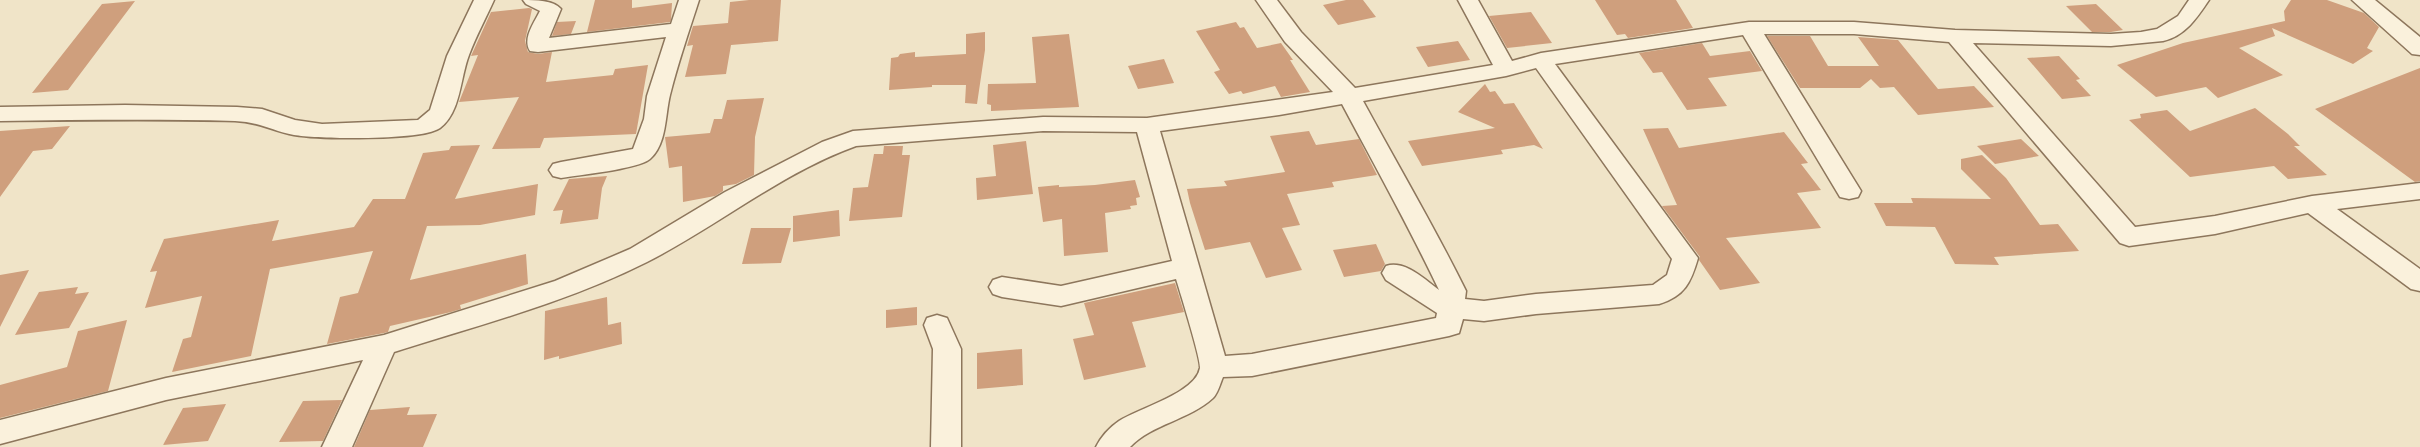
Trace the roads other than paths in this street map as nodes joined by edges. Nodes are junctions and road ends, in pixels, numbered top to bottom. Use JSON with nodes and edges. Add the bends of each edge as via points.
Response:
{"nodes":[{"id":1,"x":484,"y":0,"type":"edge"},
{"id":2,"x":533,"y":0,"type":"edge"},
{"id":3,"x":689,"y":0,"type":"edge"},
{"id":4,"x":1266,"y":0,"type":"edge"},
{"id":5,"x":1468,"y":0,"type":"edge"},
{"id":6,"x":2199,"y":0,"type":"edge"},
{"id":7,"x":2362,"y":0,"type":"edge"},
{"id":8,"x":1749,"y":28,"type":"junction"},
{"id":9,"x":679,"y":29,"type":"junction"},
{"id":10,"x":1955,"y":36,"type":"junction"},
{"id":11,"x":2420,"y":49,"type":"edge"},
{"id":12,"x":1541,"y":60,"type":"junction"},
{"id":13,"x":1506,"y":69,"type":"junction"},
{"id":14,"x":1348,"y":95,"type":"junction"},
{"id":15,"x":0,"y":114,"type":"edge"},
{"id":16,"x":1147,"y":125,"type":"junction"},
{"id":17,"x":561,"y":170,"type":"dead end"},
{"id":18,"x":2420,"y":190,"type":"edge"},
{"id":19,"x":1849,"y":191,"type":"dead end"},
{"id":20,"x":2312,"y":204,"type":"junction"},
{"id":21,"x":1186,"y":267,"type":"junction"},
{"id":22,"x":1395,"y":273,"type":"dead end"},
{"id":23,"x":2420,"y":282,"type":"edge"},
{"id":24,"x":1002,"y":287,"type":"dead end"},
{"id":25,"x":1451,"y":308,"type":"junction"},
{"id":26,"x":938,"y":325,"type":"dead end"},
{"id":27,"x":384,"y":345,"type":"junction"},
{"id":28,"x":1214,"y":367,"type":"junction"},
{"id":29,"x":0,"y":432,"type":"edge"},
{"id":30,"x":337,"y":447,"type":"edge"},
{"id":31,"x":946,"y":447,"type":"edge"},
{"id":32,"x":1111,"y":447,"type":"edge"}],
"edges":[{"from":1,"to":15,"type":"street","via":[[458,56],[441,113],[422,127],[322,131],[292,127],[262,116],[237,114]]},
{"from":2,"to":9,"type":"street","via":[[551,9],[538,38],[538,46]]},
{"from":3,"to":9,"type":"street"},
{"from":4,"to":14,"type":"street","via":[[1293,38]]},
{"from":5,"to":13,"type":"street"},
{"from":6,"to":10,"type":"street","via":[[2185,20],[2163,35],[2111,40]]},
{"from":7,"to":11,"type":"street"},
{"from":8,"to":10,"type":"street","via":[[1854,28]]},
{"from":8,"to":12,"type":"street"},
{"from":8,"to":19,"type":"street"},
{"from":9,"to":17,"type":"street","via":[[658,96],[647,147],[641,155]]},
{"from":10,"to":20,"type":"street","via":[[2129,237],[2215,225]]},
{"from":12,"to":13,"type":"street"},
{"from":12,"to":25,"type":"street","via":[[1685,258],[1678,280],[1659,294],[1484,311]]},
{"from":13,"to":14,"type":"street"},
{"from":14,"to":16,"type":"street","via":[[1279,108]]},
{"from":14,"to":25,"type":"street","via":[[1453,290]]},
{"from":16,"to":21,"type":"street"},
{"from":16,"to":27,"type":"street","via":[[1043,124],[853,139],[830,147],[734,198],[668,239],[564,288]]},
{"from":18,"to":20,"type":"street"},
{"from":20,"to":23,"type":"street"},
{"from":21,"to":24,"type":"street","via":[[1061,296]]},
{"from":21,"to":28,"type":"street"},
{"from":22,"to":25,"type":"street"},
{"from":25,"to":28,"type":"street","via":[[1449,326],[1252,366]]},
{"from":26,"to":31,"type":"street","via":[[947,350]]},
{"from":27,"to":29,"type":"street","via":[[166,389]]},
{"from":27,"to":30,"type":"street"},
{"from":28,"to":32,"type":"street","via":[[1204,389],[1128,430]]}]}
